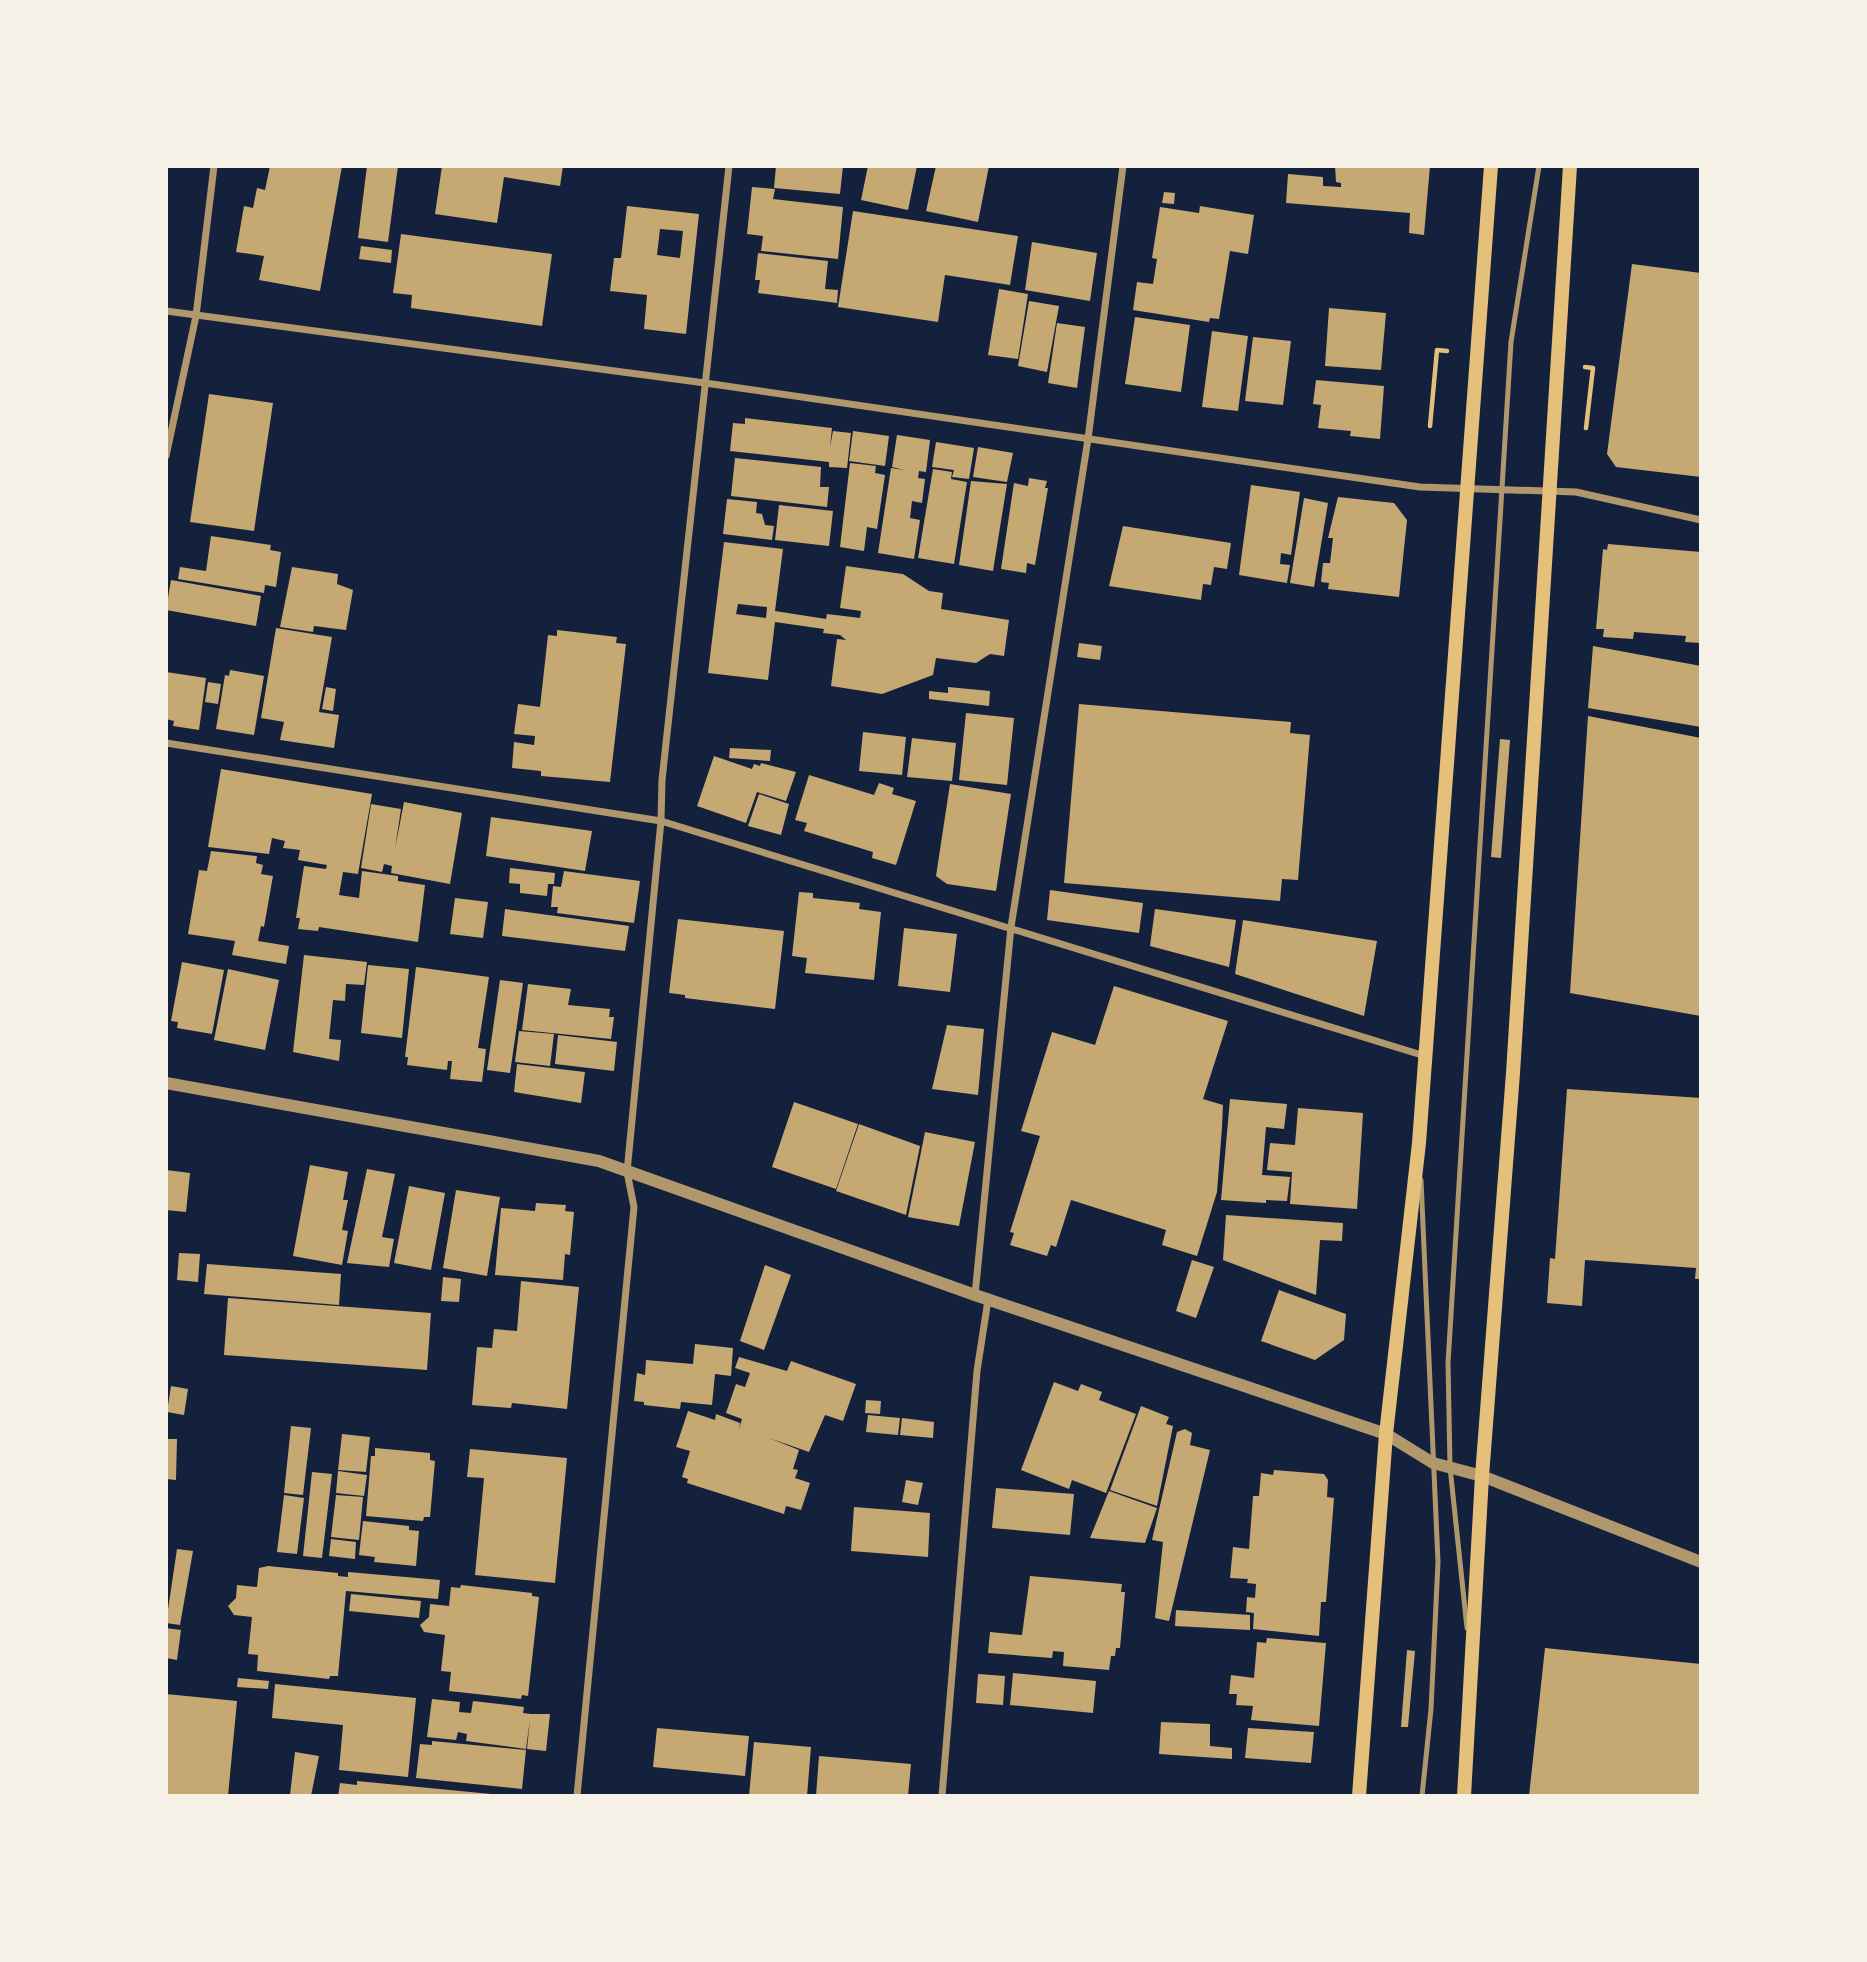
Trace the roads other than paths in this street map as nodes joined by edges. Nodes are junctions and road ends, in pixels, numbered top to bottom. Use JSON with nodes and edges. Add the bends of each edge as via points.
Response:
{"nodes":[{"id":1,"x":214,"y":166,"type":"edge"},
{"id":2,"x":729,"y":166,"type":"edge"},
{"id":3,"x":1123,"y":166,"type":"edge"},
{"id":4,"x":1491,"y":166,"type":"edge"},
{"id":5,"x":1539,"y":166,"type":"edge"},
{"id":6,"x":1570,"y":166,"type":"edge"},
{"id":7,"x":166,"y":311,"type":"edge"},
{"id":8,"x":196,"y":316,"type":"junction"},
{"id":9,"x":705,"y":383,"type":"junction"},
{"id":10,"x":1088,"y":439,"type":"junction"},
{"id":11,"x":166,"y":456,"type":"edge"},
{"id":12,"x":1550,"y":489,"type":"junction"},
{"id":13,"x":1469,"y":491,"type":"junction"},
{"id":14,"x":1502,"y":491,"type":"junction"},
{"id":15,"x":1701,"y":520,"type":"edge"},
{"id":16,"x":166,"y":743,"type":"edge"},
{"id":17,"x":661,"y":821,"type":"junction"},
{"id":18,"x":1011,"y":927,"type":"junction"},
{"id":19,"x":1424,"y":1056,"type":"junction"},
{"id":20,"x":166,"y":1083,"type":"edge"},
{"id":21,"x":1419,"y":1143,"type":"junction"},
{"id":22,"x":627,"y":1172,"type":"junction"},
{"id":23,"x":975,"y":1296,"type":"junction"},
{"id":24,"x":988,"y":1300,"type":"junction"},
{"id":25,"x":1386,"y":1434,"type":"junction"},
{"id":26,"x":1433,"y":1463,"type":"junction"},
{"id":27,"x":1450,"y":1467,"type":"junction"},
{"id":28,"x":1482,"y":1476,"type":"junction"},
{"id":29,"x":1701,"y":1562,"type":"edge"},
{"id":30,"x":1471,"y":1667,"type":"junction"},
{"id":31,"x":577,"y":1796,"type":"edge"},
{"id":32,"x":942,"y":1796,"type":"edge"},
{"id":33,"x":1359,"y":1796,"type":"edge"},
{"id":34,"x":1422,"y":1796,"type":"edge"},
{"id":35,"x":1464,"y":1796,"type":"edge"}],
"edges":[{"from":1,"to":8,"type":"street"},
{"from":2,"to":9,"type":"street"},
{"from":3,"to":10,"type":"street"},
{"from":4,"to":13,"type":"main road"},
{"from":5,"to":14,"type":"lane","via":[[1511,342]]},
{"from":6,"to":12,"type":"main road"},
{"from":7,"to":8,"type":"street"},
{"from":8,"to":9,"type":"street"},
{"from":8,"to":11,"type":"street"},
{"from":9,"to":10,"type":"street"},
{"from":9,"to":17,"type":"street"},
{"from":10,"to":13,"type":"street"},
{"from":10,"to":18,"type":"street"},
{"from":12,"to":14,"type":"street"},
{"from":12,"to":15,"type":"street"},
{"from":12,"to":28,"type":"main road"},
{"from":13,"to":14,"type":"street"},
{"from":13,"to":19,"type":"main road"},
{"from":14,"to":27,"type":"lane","via":[[1448,1363]]},
{"from":16,"to":17,"type":"street"},
{"from":17,"to":18,"type":"street"},
{"from":17,"to":22,"type":"street"},
{"from":18,"to":19,"type":"street"},
{"from":18,"to":23,"type":"street"},
{"from":19,"to":21,"type":"main road"},
{"from":20,"to":22,"type":"street","via":[[599,1161]]},
{"from":21,"to":25,"type":"main road"},
{"from":21,"to":26,"type":"lane"},
{"from":22,"to":23,"type":"street"},
{"from":22,"to":31,"type":"street","via":[[634,1207]]},
{"from":23,"to":24,"type":"street"},
{"from":24,"to":25,"type":"street"},
{"from":24,"to":32,"type":"street","via":[[976,1371]]},
{"from":25,"to":26,"type":"street"},
{"from":25,"to":33,"type":"main road"},
{"from":26,"to":27,"type":"street"},
{"from":26,"to":34,"type":"lane","via":[[1438,1562]]},
{"from":27,"to":28,"type":"street"},
{"from":27,"to":30,"type":"lane"},
{"from":28,"to":29,"type":"street"},
{"from":28,"to":30,"type":"main road"},
{"from":30,"to":35,"type":"main road"}]}
